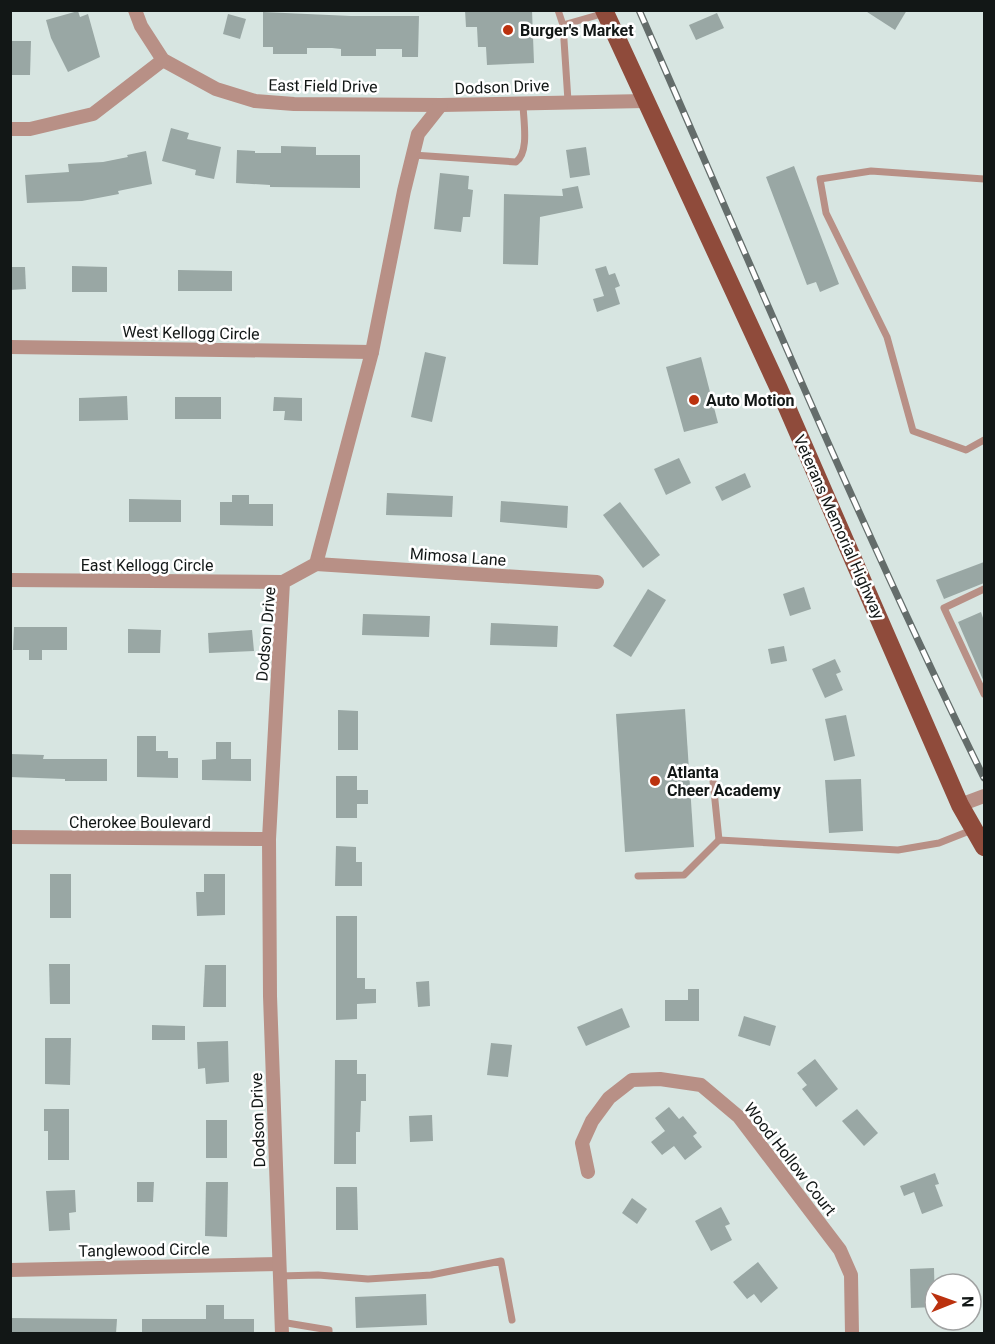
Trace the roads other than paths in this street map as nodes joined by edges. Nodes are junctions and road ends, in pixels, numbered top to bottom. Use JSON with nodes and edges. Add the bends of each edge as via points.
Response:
{"nodes":[{"id":1,"x":135,"y":10,"type":"edge"},
{"id":2,"x":558,"y":10,"type":"edge"},
{"id":3,"x":605,"y":12,"type":"edge"},
{"id":4,"x":563,"y":25,"type":"junction"},
{"id":5,"x":163,"y":60,"type":"junction"},
{"id":6,"x":568,"y":101,"type":"junction"},
{"id":7,"x":645,"y":101,"type":"junction"},
{"id":8,"x":523,"y":103,"type":"junction"},
{"id":9,"x":441,"y":105,"type":"junction"},
{"id":10,"x":10,"y":129,"type":"edge"},
{"id":11,"x":413,"y":155,"type":"junction"},
{"id":12,"x":984,"y":179,"type":"edge"},
{"id":13,"x":10,"y":347,"type":"edge"},
{"id":14,"x":372,"y":352,"type":"junction"},
{"id":15,"x":984,"y":440,"type":"edge"},
{"id":16,"x":316,"y":564,"type":"junction"},
{"id":17,"x":10,"y":580,"type":"edge"},
{"id":18,"x":283,"y":582,"type":"junction"},
{"id":19,"x":597,"y":582,"type":"dead end"},
{"id":20,"x":984,"y":589,"type":"edge"},
{"id":21,"x":984,"y":694,"type":"edge"},
{"id":22,"x":712,"y":771,"type":"dead end"},
{"id":23,"x":984,"y":796,"type":"edge"},
{"id":24,"x":960,"y":805,"type":"junction"},
{"id":25,"x":974,"y":830,"type":"junction"},
{"id":26,"x":10,"y":837,"type":"edge"},
{"id":27,"x":269,"y":839,"type":"junction"},
{"id":28,"x":719,"y":840,"type":"junction"},
{"id":29,"x":984,"y":847,"type":"edge"},
{"id":30,"x":638,"y":876,"type":"dead end"},
{"id":31,"x":588,"y":1172,"type":"dead end"},
{"id":32,"x":10,"y":1270,"type":"edge"},
{"id":33,"x":279,"y":1270,"type":"junction"},
{"id":34,"x":512,"y":1320,"type":"dead end"},
{"id":35,"x":282,"y":1328,"type":"edge"},
{"id":36,"x":329,"y":1332,"type":"edge"},
{"id":37,"x":852,"y":1334,"type":"edge"}],
"edges":[{"from":1,"to":5,"type":"street","name":"East Field Drive"},
{"from":2,"to":4,"type":"lane"},
{"from":3,"to":4,"type":"lane"},
{"from":3,"to":7,"type":"main road","name":"Veterans Memorial Highway"},
{"from":4,"to":6,"type":"lane"},
{"from":5,"to":9,"type":"street","name":"East Field Drive","via":[[216,89],[255,101]]},
{"from":5,"to":10,"type":"street","via":[[93,114],[30,129]]},
{"from":6,"to":7,"type":"street","name":"Dodson Drive"},
{"from":6,"to":8,"type":"street","name":"Dodson Drive"},
{"from":7,"to":24,"type":"main road","name":"Veterans Memorial Highway","via":[[779,389]]},
{"from":8,"to":9,"type":"street","name":"Dodson Drive"},
{"from":8,"to":11,"type":"lane","via":[[524,150],[516,162]]},
{"from":9,"to":11,"type":"street","name":"Dodson Drive","via":[[418,134]]},
{"from":11,"to":14,"type":"street","name":"Dodson Drive"},
{"from":12,"to":15,"type":"lane","via":[[871,171],[820,179],[826,213],[887,337],[913,430],[966,450]]},
{"from":13,"to":14,"type":"street","name":"West Kellogg Circle"},
{"from":14,"to":16,"type":"street","name":"Dodson Drive"},
{"from":16,"to":18,"type":"street","name":"Dodson Drive"},
{"from":16,"to":19,"type":"street","name":"Mimosa Lane"},
{"from":17,"to":18,"type":"street","name":"East Kellogg Circle"},
{"from":18,"to":27,"type":"street","name":"Dodson Drive"},
{"from":20,"to":21,"type":"lane","via":[[944,608]]},
{"from":22,"to":28,"type":"lane"},
{"from":23,"to":24,"type":"street"},
{"from":24,"to":25,"type":"main road","name":"Veterans Memorial Highway"},
{"from":25,"to":28,"type":"lane","via":[[939,843],[898,850]]},
{"from":25,"to":29,"type":"main road","name":"Veterans Memorial Highway"},
{"from":26,"to":27,"type":"street","name":"Cherokee Boulevard"},
{"from":27,"to":33,"type":"street","name":"Dodson Drive"},
{"from":28,"to":30,"type":"lane","via":[[684,875]]},
{"from":31,"to":37,"type":"street","name":"Wood Hollow Court","via":[[582,1143],[592,1121],[609,1098],[632,1080],[660,1078],[701,1085],[739,1117],[840,1250],[851,1275]]},
{"from":32,"to":33,"type":"street","name":"Tanglewood Circle"},
{"from":33,"to":34,"type":"lane","via":[[368,1280],[431,1275],[501,1261]]},
{"from":33,"to":35,"type":"street","name":"Dodson Drive"},
{"from":35,"to":36,"type":"lane"}]}
